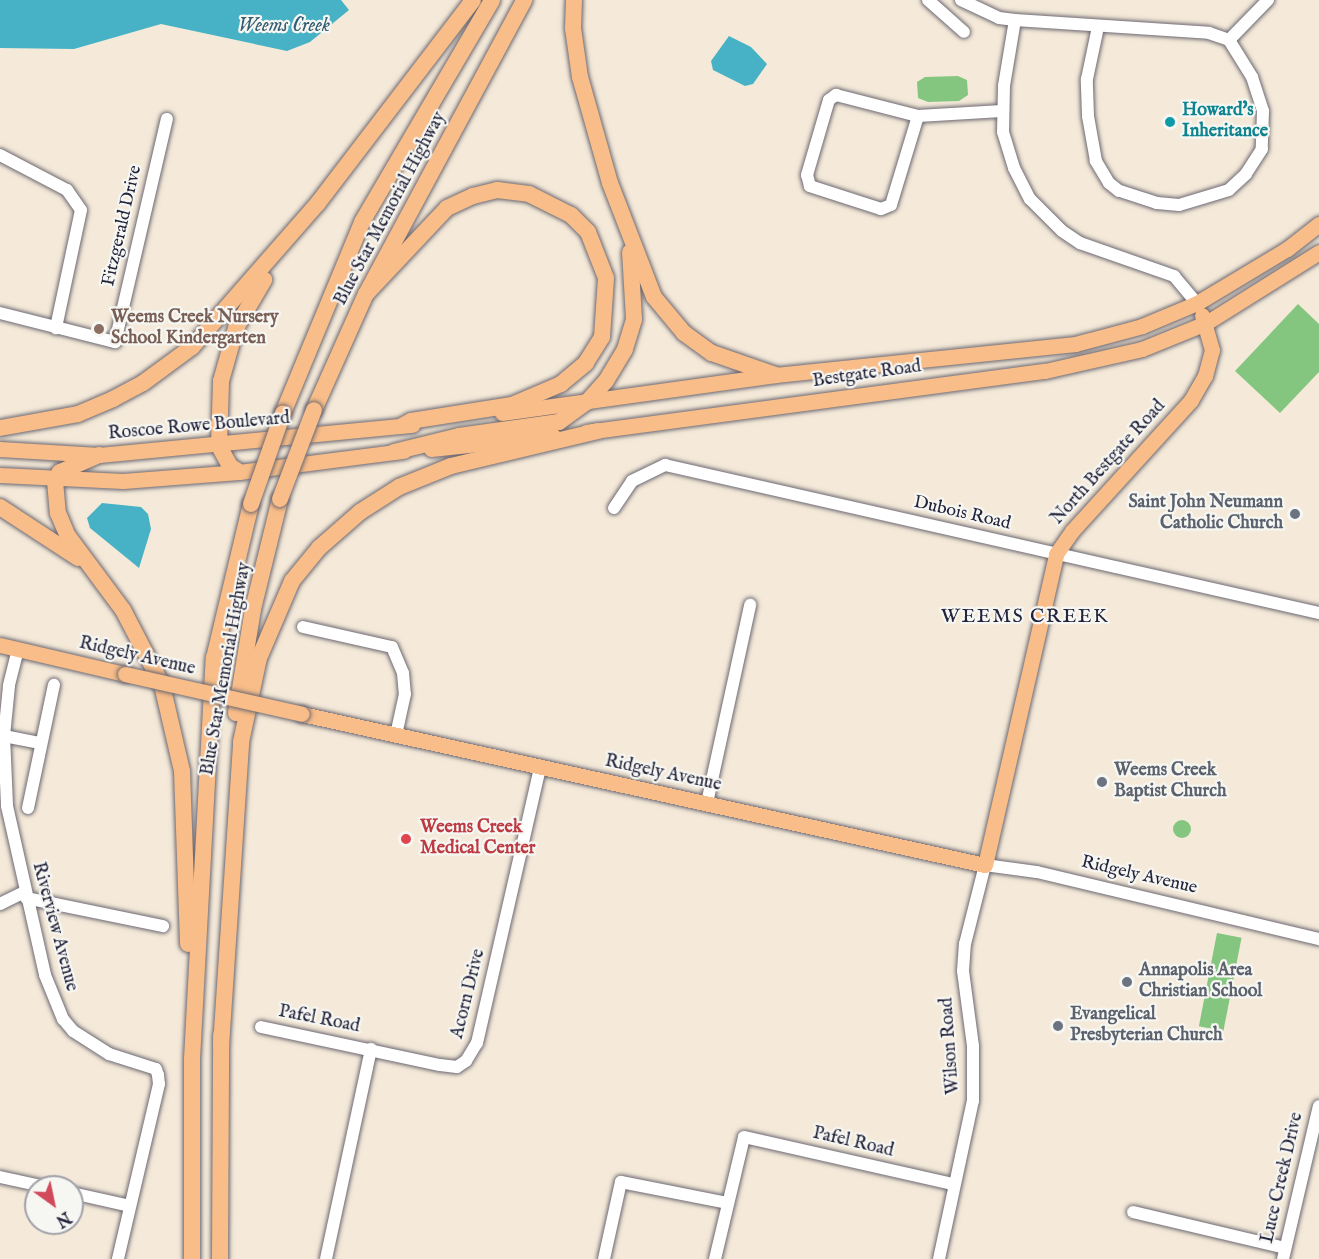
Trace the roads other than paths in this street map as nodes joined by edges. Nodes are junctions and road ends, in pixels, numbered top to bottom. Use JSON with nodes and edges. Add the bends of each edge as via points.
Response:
{"nodes":[{"id":1,"x":473,"y":0,"type":"edge"},
{"id":2,"x":492,"y":0,"type":"edge"},
{"id":3,"x":524,"y":0,"type":"edge"},
{"id":4,"x":574,"y":0,"type":"edge"},
{"id":5,"x":928,"y":0,"type":"edge"},
{"id":6,"x":961,"y":0,"type":"edge"},
{"id":7,"x":1268,"y":0,"type":"edge"},
{"id":8,"x":1015,"y":20,"type":"junction"},
{"id":9,"x":1098,"y":27,"type":"junction"},
{"id":10,"x":964,"y":32,"type":"dead end"},
{"id":11,"x":1228,"y":40,"type":"junction"},
{"id":12,"x":1002,"y":111,"type":"junction"},
{"id":13,"x":918,"y":117,"type":"junction"},
{"id":14,"x":167,"y":119,"type":"dead end"},
{"id":15,"x":0,"y":155,"type":"edge"},
{"id":16,"x":318,"y":203,"type":"junction"},
{"id":17,"x":1319,"y":224,"type":"edge"},
{"id":18,"x":628,"y":233,"type":"junction"},
{"id":19,"x":1319,"y":252,"type":"edge"},
{"id":20,"x":366,"y":294,"type":"junction"},
{"id":21,"x":1197,"y":303,"type":"junction"},
{"id":22,"x":0,"y":313,"type":"edge"},
{"id":23,"x":1206,"y":323,"type":"junction"},
{"id":24,"x":56,"y":328,"type":"junction"},
{"id":25,"x":774,"y":375,"type":"junction"},
{"id":26,"x":586,"y":402,"type":"junction"},
{"id":27,"x":402,"y":426,"type":"junction"},
{"id":28,"x":0,"y":428,"type":"edge"},
{"id":29,"x":598,"y":431,"type":"junction"},
{"id":30,"x":219,"y":446,"type":"junction"},
{"id":31,"x":0,"y":449,"type":"edge"},
{"id":32,"x":394,"y":452,"type":"junction"},
{"id":33,"x":99,"y":455,"type":"junction"},
{"id":34,"x":239,"y":472,"type":"junction"},
{"id":35,"x":0,"y":475,"type":"edge"},
{"id":36,"x":54,"y":481,"type":"junction"},
{"id":37,"x":0,"y":507,"type":"edge"},
{"id":38,"x":614,"y":508,"type":"dead end"},
{"id":39,"x":1056,"y":554,"type":"junction"},
{"id":40,"x":102,"y":577,"type":"junction"},
{"id":41,"x":750,"y":605,"type":"dead end"},
{"id":42,"x":1319,"y":613,"type":"edge"},
{"id":43,"x":303,"y":627,"type":"dead end"},
{"id":44,"x":0,"y":645,"type":"edge"},
{"id":45,"x":18,"y":650,"type":"junction"},
{"id":46,"x":54,"y":685,"type":"dead end"},
{"id":47,"x":396,"y":735,"type":"junction"},
{"id":48,"x":2,"y":738,"type":"edge"},
{"id":49,"x":40,"y":742,"type":"junction"},
{"id":50,"x":540,"y":768,"type":"junction"},
{"id":51,"x":707,"y":802,"type":"junction"},
{"id":52,"x":28,"y":808,"type":"dead end"},
{"id":53,"x":985,"y":865,"type":"junction"},
{"id":54,"x":25,"y":895,"type":"junction"},
{"id":55,"x":0,"y":904,"type":"edge"},
{"id":56,"x":163,"y":926,"type":"dead end"},
{"id":57,"x":1319,"y":939,"type":"edge"},
{"id":58,"x":261,"y":1027,"type":"dead end"},
{"id":59,"x":220,"y":1046,"type":"junction"},
{"id":60,"x":371,"y":1049,"type":"junction"},
{"id":61,"x":192,"y":1059,"type":"junction"},
{"id":62,"x":1319,"y":1106,"type":"edge"},
{"id":63,"x":0,"y":1177,"type":"edge"},
{"id":64,"x":24,"y":1182,"type":"edge"},
{"id":65,"x":954,"y":1184,"type":"junction"},
{"id":66,"x":84,"y":1196,"type":"edge"},
{"id":67,"x":727,"y":1203,"type":"junction"},
{"id":68,"x":130,"y":1206,"type":"junction"},
{"id":69,"x":1133,"y":1212,"type":"dead end"},
{"id":70,"x":1284,"y":1253,"type":"edge"},
{"id":71,"x":118,"y":1259,"type":"edge"},
{"id":72,"x":192,"y":1259,"type":"edge"},
{"id":73,"x":220,"y":1259,"type":"edge"},
{"id":74,"x":326,"y":1259,"type":"edge"},
{"id":75,"x":604,"y":1259,"type":"edge"},
{"id":76,"x":715,"y":1259,"type":"edge"},
{"id":77,"x":939,"y":1259,"type":"edge"}],
"edges":[{"from":1,"to":16,"type":"highway"},
{"from":2,"to":61,"type":"highway","name":"Blue Star Memorial Highway","bridge":true,"via":[[362,222],[283,413],[251,504],[214,658]]},
{"from":3,"to":20,"type":"highway","name":"Blue Star Memorial Highway"},
{"from":4,"to":18,"type":"highway","via":[[573,28],[580,76]]},
{"from":5,"to":10,"type":"street"},
{"from":6,"to":8,"type":"street","via":[[999,18]]},
{"from":7,"to":11,"type":"street"},
{"from":8,"to":9,"type":"street"},
{"from":8,"to":12,"type":"street"},
{"from":9,"to":11,"type":"street","via":[[1209,33]]},
{"from":9,"to":11,"type":"street","via":[[1087,79],[1088,116],[1098,167],[1119,191],[1179,205],[1229,190],[1246,174],[1262,148],[1263,111],[1252,78]]},
{"from":12,"to":13,"type":"street"},
{"from":12,"to":21,"type":"street","via":[[1014,168],[1030,199],[1048,218],[1062,231],[1105,254],[1165,270],[1183,283]]},
{"from":13,"to":13,"type":"street","via":[[836,95],[829,100],[807,176],[810,186],[881,209],[891,205]]},
{"from":14,"to":24,"type":"street","name":"Fitzgerald Drive","via":[[115,342]]},
{"from":15,"to":24,"type":"street","via":[[67,190],[81,210]]},
{"from":16,"to":28,"type":"highway","via":[[219,319],[169,366],[143,384],[78,414]]},
{"from":16,"to":30,"type":"highway","via":[[248,303],[237,328],[221,381]]},
{"from":17,"to":21,"type":"main road","name":"Bestgate Road","via":[[1287,249]]},
{"from":18,"to":25,"type":"highway","via":[[654,297],[684,333],[712,353]]},
{"from":18,"to":26,"type":"highway","via":[[634,319],[625,349],[606,381]]},
{"from":19,"to":23,"type":"main road","name":"Bestgate Road"},
{"from":20,"to":27,"type":"highway","via":[[447,208],[473,195],[497,190],[529,194],[571,214],[588,232],[606,278],[602,337],[586,363],[561,384],[512,405],[411,421]]},
{"from":20,"to":59,"type":"highway","name":"Blue Star Memorial Highway","bridge":true,"via":[[314,410],[280,499],[253,609],[229,762],[222,869]]},
{"from":21,"to":23,"type":"main road","name":"North Bestgate Road"},
{"from":21,"to":25,"type":"main road","name":"Bestgate Road","via":[[1142,326],[1075,344]]},
{"from":22,"to":24,"type":"street"},
{"from":23,"to":29,"type":"main road","name":"Bestgate Road","via":[[1142,349],[1045,370]]},
{"from":23,"to":39,"type":"main road","name":"North Bestgate Road","via":[[1212,350],[1205,376],[1191,400],[1072,531]]},
{"from":25,"to":26,"type":"main road","name":"Bestgate Road"},
{"from":26,"to":27,"type":"main road","name":"Bestgate Road"},
{"from":26,"to":32,"type":"highway","via":[[559,422],[459,436]]},
{"from":27,"to":30,"type":"main road","name":"Roscoe Rowe Boulevard"},
{"from":29,"to":32,"type":"main road","name":"Bestgate Road"},
{"from":29,"to":59,"type":"highway","via":[[451,466],[399,487],[320,548],[292,581],[259,658],[241,742]]},
{"from":30,"to":33,"type":"main road","name":"Roscoe Rowe Boulevard"},
{"from":30,"to":34,"type":"highway","via":[[226,461]]},
{"from":31,"to":33,"type":"main road","name":"Roscoe Rowe Boulevard"},
{"from":32,"to":34,"type":"main road"},
{"from":33,"to":36,"type":"highway","via":[[74,462]]},
{"from":34,"to":36,"type":"main road","via":[[123,481]]},
{"from":35,"to":36,"type":"main road"},
{"from":36,"to":40,"type":"highway","via":[[58,513],[68,536]]},
{"from":37,"to":40,"type":"highway","via":[[19,516]]},
{"from":38,"to":39,"type":"street","name":"Dubois Road","via":[[632,481],[665,465]]},
{"from":39,"to":42,"type":"street","name":"Dubois Road"},
{"from":39,"to":53,"type":"main road","name":"North Bestgate Road"},
{"from":40,"to":61,"type":"highway","via":[[162,685],[180,760]]},
{"from":41,"to":51,"type":"street"},
{"from":43,"to":47,"type":"street","via":[[392,647],[403,673],[405,694]]},
{"from":44,"to":45,"type":"main road","name":"Ridgely Avenue"},
{"from":45,"to":47,"type":"main road","name":"Ridgely Avenue","bridge":true},
{"from":45,"to":48,"type":"street","name":"Riverview Avenue"},
{"from":46,"to":49,"type":"street"},
{"from":47,"to":50,"type":"main road","name":"Ridgely Avenue"},
{"from":48,"to":49,"type":"street"},
{"from":48,"to":54,"type":"street","name":"Riverview Avenue","via":[[7,806]]},
{"from":49,"to":52,"type":"street"},
{"from":50,"to":51,"type":"main road","name":"Ridgely Avenue"},
{"from":50,"to":60,"type":"street","name":"Acorn Drive","via":[[473,1052],[457,1067]]},
{"from":51,"to":53,"type":"main road","name":"Ridgely Avenue"},
{"from":53,"to":57,"type":"street","name":"Ridgely Avenue","via":[[1037,872]]},
{"from":53,"to":65,"type":"street","name":"Wilson Road","via":[[965,944],[963,971],[974,1084]]},
{"from":54,"to":55,"type":"street"},
{"from":54,"to":56,"type":"street"},
{"from":54,"to":68,"type":"street","name":"Riverview Avenue","via":[[45,975],[63,1019],[87,1043],[156,1068],[159,1084]]},
{"from":58,"to":60,"type":"street","name":"Pafel Road"},
{"from":59,"to":73,"type":"highway","name":"Blue Star Memorial Highway"},
{"from":60,"to":74,"type":"street"},
{"from":61,"to":72,"type":"highway","name":"Blue Star Memorial Highway"},
{"from":62,"to":70,"type":"street","name":"Luce Creek Drive"},
{"from":63,"to":64,"type":"street"},
{"from":65,"to":67,"type":"street","name":"Pafel Road","via":[[744,1137]]},
{"from":65,"to":77,"type":"street","name":"Wilson Road"},
{"from":66,"to":68,"type":"street"},
{"from":67,"to":75,"type":"street","via":[[621,1182]]},
{"from":67,"to":76,"type":"street"},
{"from":68,"to":71,"type":"street","name":"Riverview Avenue"},
{"from":69,"to":70,"type":"street"}]}
